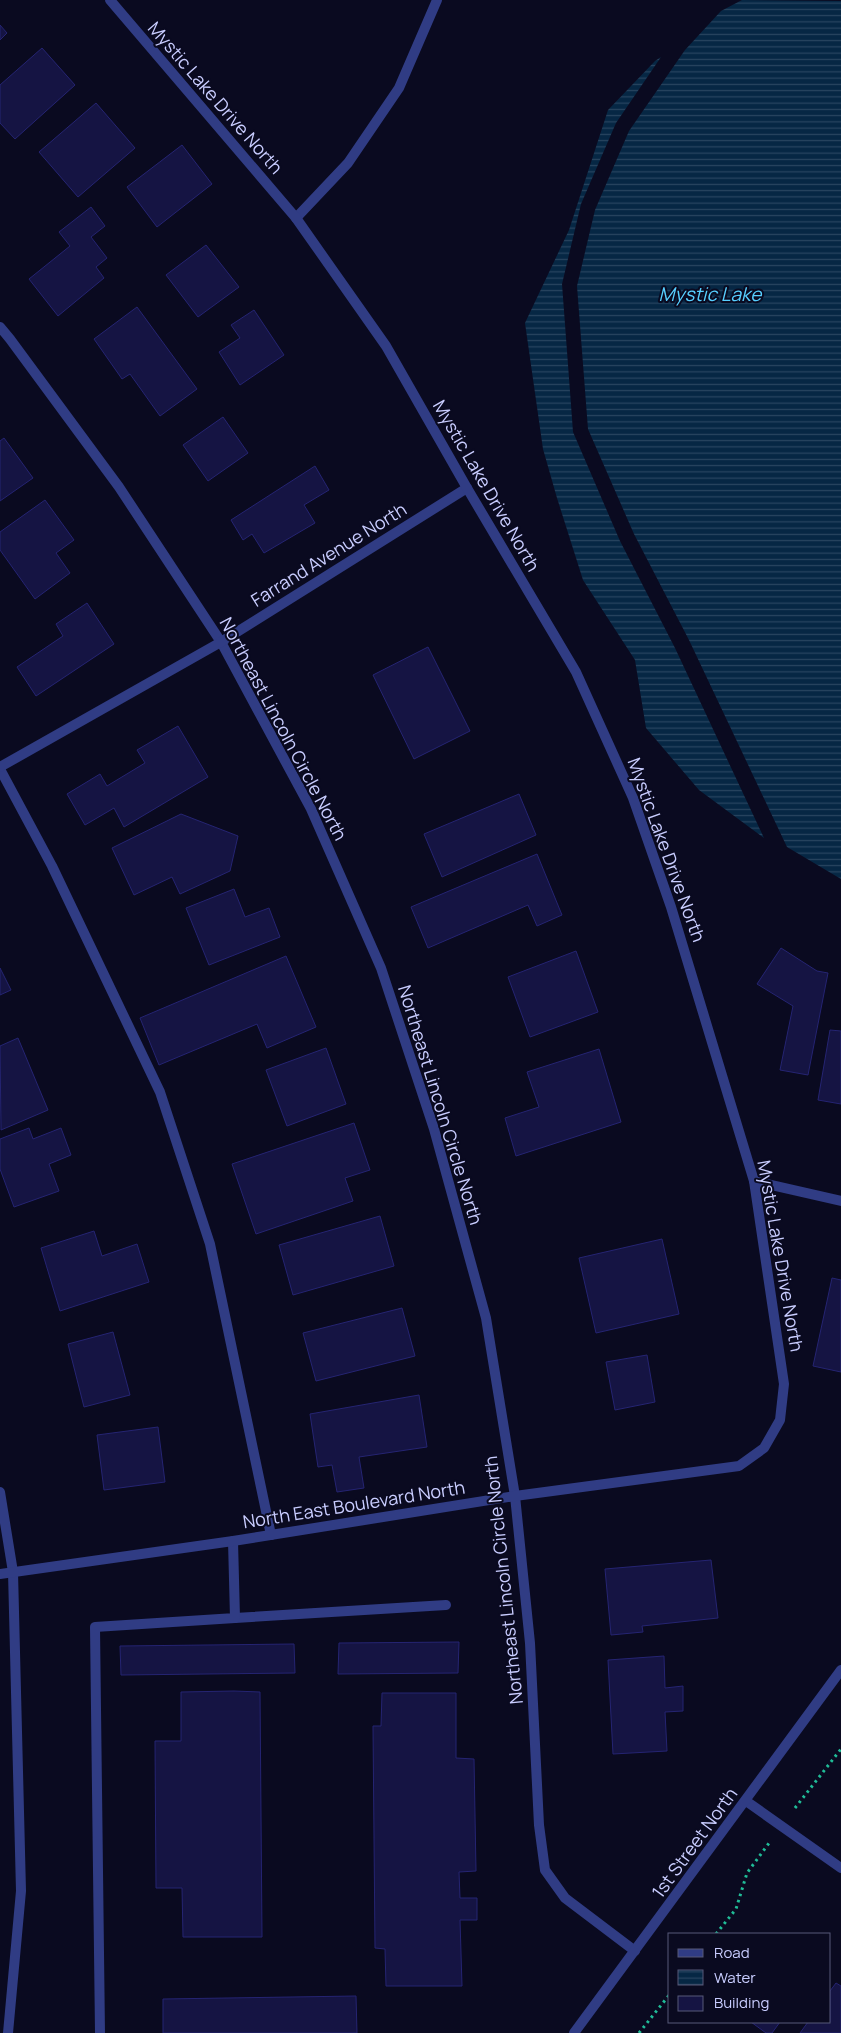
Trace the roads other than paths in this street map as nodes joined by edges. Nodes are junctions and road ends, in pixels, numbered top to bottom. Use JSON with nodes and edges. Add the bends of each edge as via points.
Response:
{"nodes":[{"id":1,"x":110,"y":0,"type":"edge"},
{"id":2,"x":437,"y":0,"type":"edge"},
{"id":3,"x":296,"y":218,"type":"junction"},
{"id":4,"x":0,"y":327,"type":"edge"},
{"id":5,"x":467,"y":488,"type":"junction"},
{"id":6,"x":221,"y":642,"type":"junction"},
{"id":7,"x":0,"y":768,"type":"edge"},
{"id":8,"x":754,"y":1181,"type":"junction"},
{"id":9,"x":841,"y":1201,"type":"edge"},
{"id":10,"x":780,"y":1420,"type":"joint"},
{"id":11,"x":0,"y":1492,"type":"edge"},
{"id":12,"x":515,"y":1496,"type":"junction"},
{"id":13,"x":271,"y":1535,"type":"junction"},
{"id":14,"x":233,"y":1541,"type":"junction"},
{"id":15,"x":13,"y":1572,"type":"junction"},
{"id":16,"x":0,"y":1574,"type":"edge"},
{"id":17,"x":446,"y":1605,"type":"dead end"},
{"id":18,"x":235,"y":1618,"type":"junction"},
{"id":19,"x":841,"y":1670,"type":"edge"},
{"id":20,"x":746,"y":1801,"type":"junction"},
{"id":21,"x":841,"y":1868,"type":"edge"},
{"id":22,"x":635,"y":1951,"type":"junction"},
{"id":23,"x":8,"y":2033,"type":"edge"},
{"id":24,"x":100,"y":2033,"type":"edge"},
{"id":25,"x":574,"y":2033,"type":"edge"}],
"edges":[{"from":1,"to":3,"type":"street","name":"Mystic Lake Drive North"},
{"from":2,"to":3,"type":"street","via":[[399,88],[348,163]]},
{"from":3,"to":5,"type":"street","name":"Mystic Lake Drive North","via":[[386,346]]},
{"from":4,"to":6,"type":"street","name":"Northeast Lincoln Circle North","via":[[119,487]]},
{"from":5,"to":6,"type":"street","name":"Farrand Avenue North"},
{"from":5,"to":8,"type":"street","name":"Mystic Lake Drive North","via":[[576,672],[634,798],[671,907]]},
{"from":6,"to":7,"type":"street","name":"Farrand Avenue North"},
{"from":6,"to":12,"type":"street","name":"Northeast Lincoln Circle North","via":[[311,809],[384,978],[434,1129],[486,1318]]},
{"from":7,"to":13,"type":"street","via":[[52,866],[160,1092],[210,1244]]},
{"from":8,"to":9,"type":"street"},
{"from":8,"to":10,"type":"street","name":"Mystic Lake Drive North","via":[[784,1384]]},
{"from":10,"to":12,"type":"street","name":"North East Boulevard North","via":[[764,1448],[739,1466]]},
{"from":11,"to":15,"type":"street"},
{"from":12,"to":13,"type":"street","name":"North East Boulevard North"},
{"from":12,"to":22,"type":"street","name":"Northeast Lincoln Circle North","via":[[530,1643],[544,1870],[565,1898]]},
{"from":13,"to":14,"type":"street","name":"North East Boulevard North"},
{"from":14,"to":15,"type":"street","name":"North East Boulevard North"},
{"from":14,"to":18,"type":"street"},
{"from":15,"to":16,"type":"street","name":"North East Boulevard North"},
{"from":15,"to":23,"type":"street","via":[[21,1891]]},
{"from":17,"to":18,"type":"street"},
{"from":18,"to":24,"type":"street","via":[[95,1627]]},
{"from":19,"to":20,"type":"street","name":"1st Street North"},
{"from":20,"to":21,"type":"street"},
{"from":20,"to":22,"type":"street","name":"1st Street North"},
{"from":22,"to":25,"type":"street","name":"1st Street North"}]}
